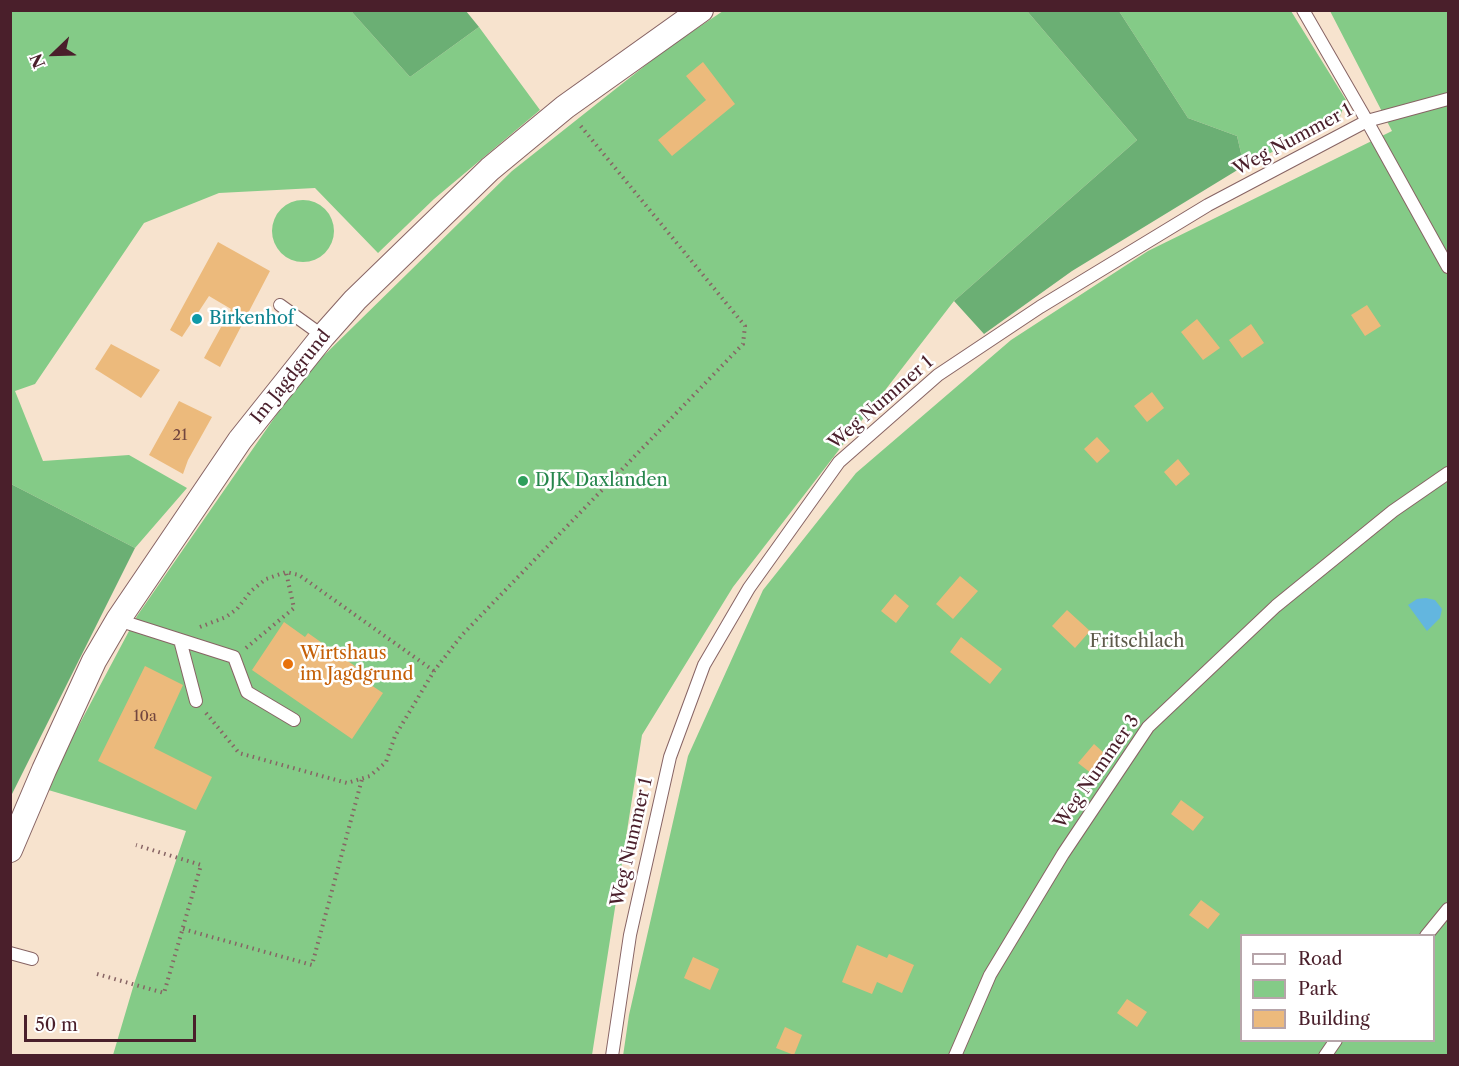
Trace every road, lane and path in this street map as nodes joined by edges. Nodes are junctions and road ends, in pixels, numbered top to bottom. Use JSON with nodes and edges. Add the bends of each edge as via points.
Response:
{"nodes":[{"id":1,"x":701,"y":10,"type":"edge"},
{"id":2,"x":1303,"y":10,"type":"edge"},
{"id":3,"x":1449,"y":99,"type":"edge"},
{"id":4,"x":565,"y":107,"type":"junction"},
{"id":5,"x":1367,"y":121,"type":"junction"},
{"id":6,"x":1449,"y":267,"type":"edge"},
{"id":7,"x":280,"y":305,"type":"dead end"},
{"id":8,"x":323,"y":336,"type":"junction"},
{"id":9,"x":1449,"y":473,"type":"edge"},
{"id":10,"x":286,"y":572,"type":"junction"},
{"id":11,"x":118,"y":620,"type":"junction"},
{"id":12,"x":180,"y":640,"type":"junction"},
{"id":13,"x":234,"y":657,"type":"junction"},
{"id":14,"x":434,"y":672,"type":"junction"},
{"id":15,"x":196,"y":701,"type":"joint"},
{"id":16,"x":294,"y":720,"type":"dead end"},
{"id":17,"x":362,"y":778,"type":"junction"},
{"id":18,"x":136,"y":845,"type":"dead end"},
{"id":19,"x":10,"y":850,"type":"edge"},
{"id":20,"x":1449,"y":909,"type":"edge"},
{"id":21,"x":183,"y":929,"type":"junction"},
{"id":22,"x":1428,"y":934,"type":"edge"},
{"id":23,"x":10,"y":953,"type":"edge"},
{"id":24,"x":32,"y":959,"type":"dead end"},
{"id":25,"x":97,"y":974,"type":"dead end"},
{"id":26,"x":1335,"y":1042,"type":"edge"},
{"id":27,"x":612,"y":1056,"type":"edge"},
{"id":28,"x":955,"y":1056,"type":"edge"},
{"id":29,"x":1325,"y":1056,"type":"edge"}],
"edges":[{"from":1,"to":4,"type":"street","name":"Im Jagdgrund"},
{"from":2,"to":5,"type":"lane"},
{"from":3,"to":5,"type":"lane","name":"Weg Nummer 1"},
{"from":4,"to":8,"type":"street","name":"Im Jagdgrund","via":[[490,170]]},
{"from":4,"to":14,"type":"path","via":[[745,326],[743,344],[462,635]]},
{"from":5,"to":6,"type":"lane"},
{"from":5,"to":27,"type":"lane","name":"Weg Nummer 1","via":[[1208,205],[1040,307],[938,375],[839,462],[749,588],[700,675],[670,757],[630,935]]},
{"from":7,"to":8,"type":"lane"},
{"from":8,"to":11,"type":"street","name":"Im Jagdgrund","via":[[240,440]]},
{"from":9,"to":28,"type":"lane","name":"Weg Nummer 3","via":[[1276,606],[1148,727],[1063,854],[990,975]]},
{"from":10,"to":12,"type":"path","via":[[266,579],[226,617],[196,628]]},
{"from":10,"to":13,"type":"path","via":[[294,608]]},
{"from":10,"to":14,"type":"path","via":[[299,575]]},
{"from":11,"to":12,"type":"lane"},
{"from":11,"to":19,"type":"street","name":"Im Jagdgrund","via":[[94,661]]},
{"from":12,"to":13,"type":"lane"},
{"from":12,"to":15,"type":"lane"},
{"from":13,"to":16,"type":"lane","via":[[247,692]]},
{"from":14,"to":17,"type":"path","via":[[395,736],[387,762]]},
{"from":15,"to":17,"type":"path","via":[[239,753],[347,783]]},
{"from":17,"to":21,"type":"path","via":[[312,965]]},
{"from":18,"to":21,"type":"path","via":[[201,865]]},
{"from":20,"to":22,"type":"lane"},
{"from":21,"to":25,"type":"path","via":[[164,993]]},
{"from":23,"to":24,"type":"lane"},
{"from":26,"to":29,"type":"lane"}]}
